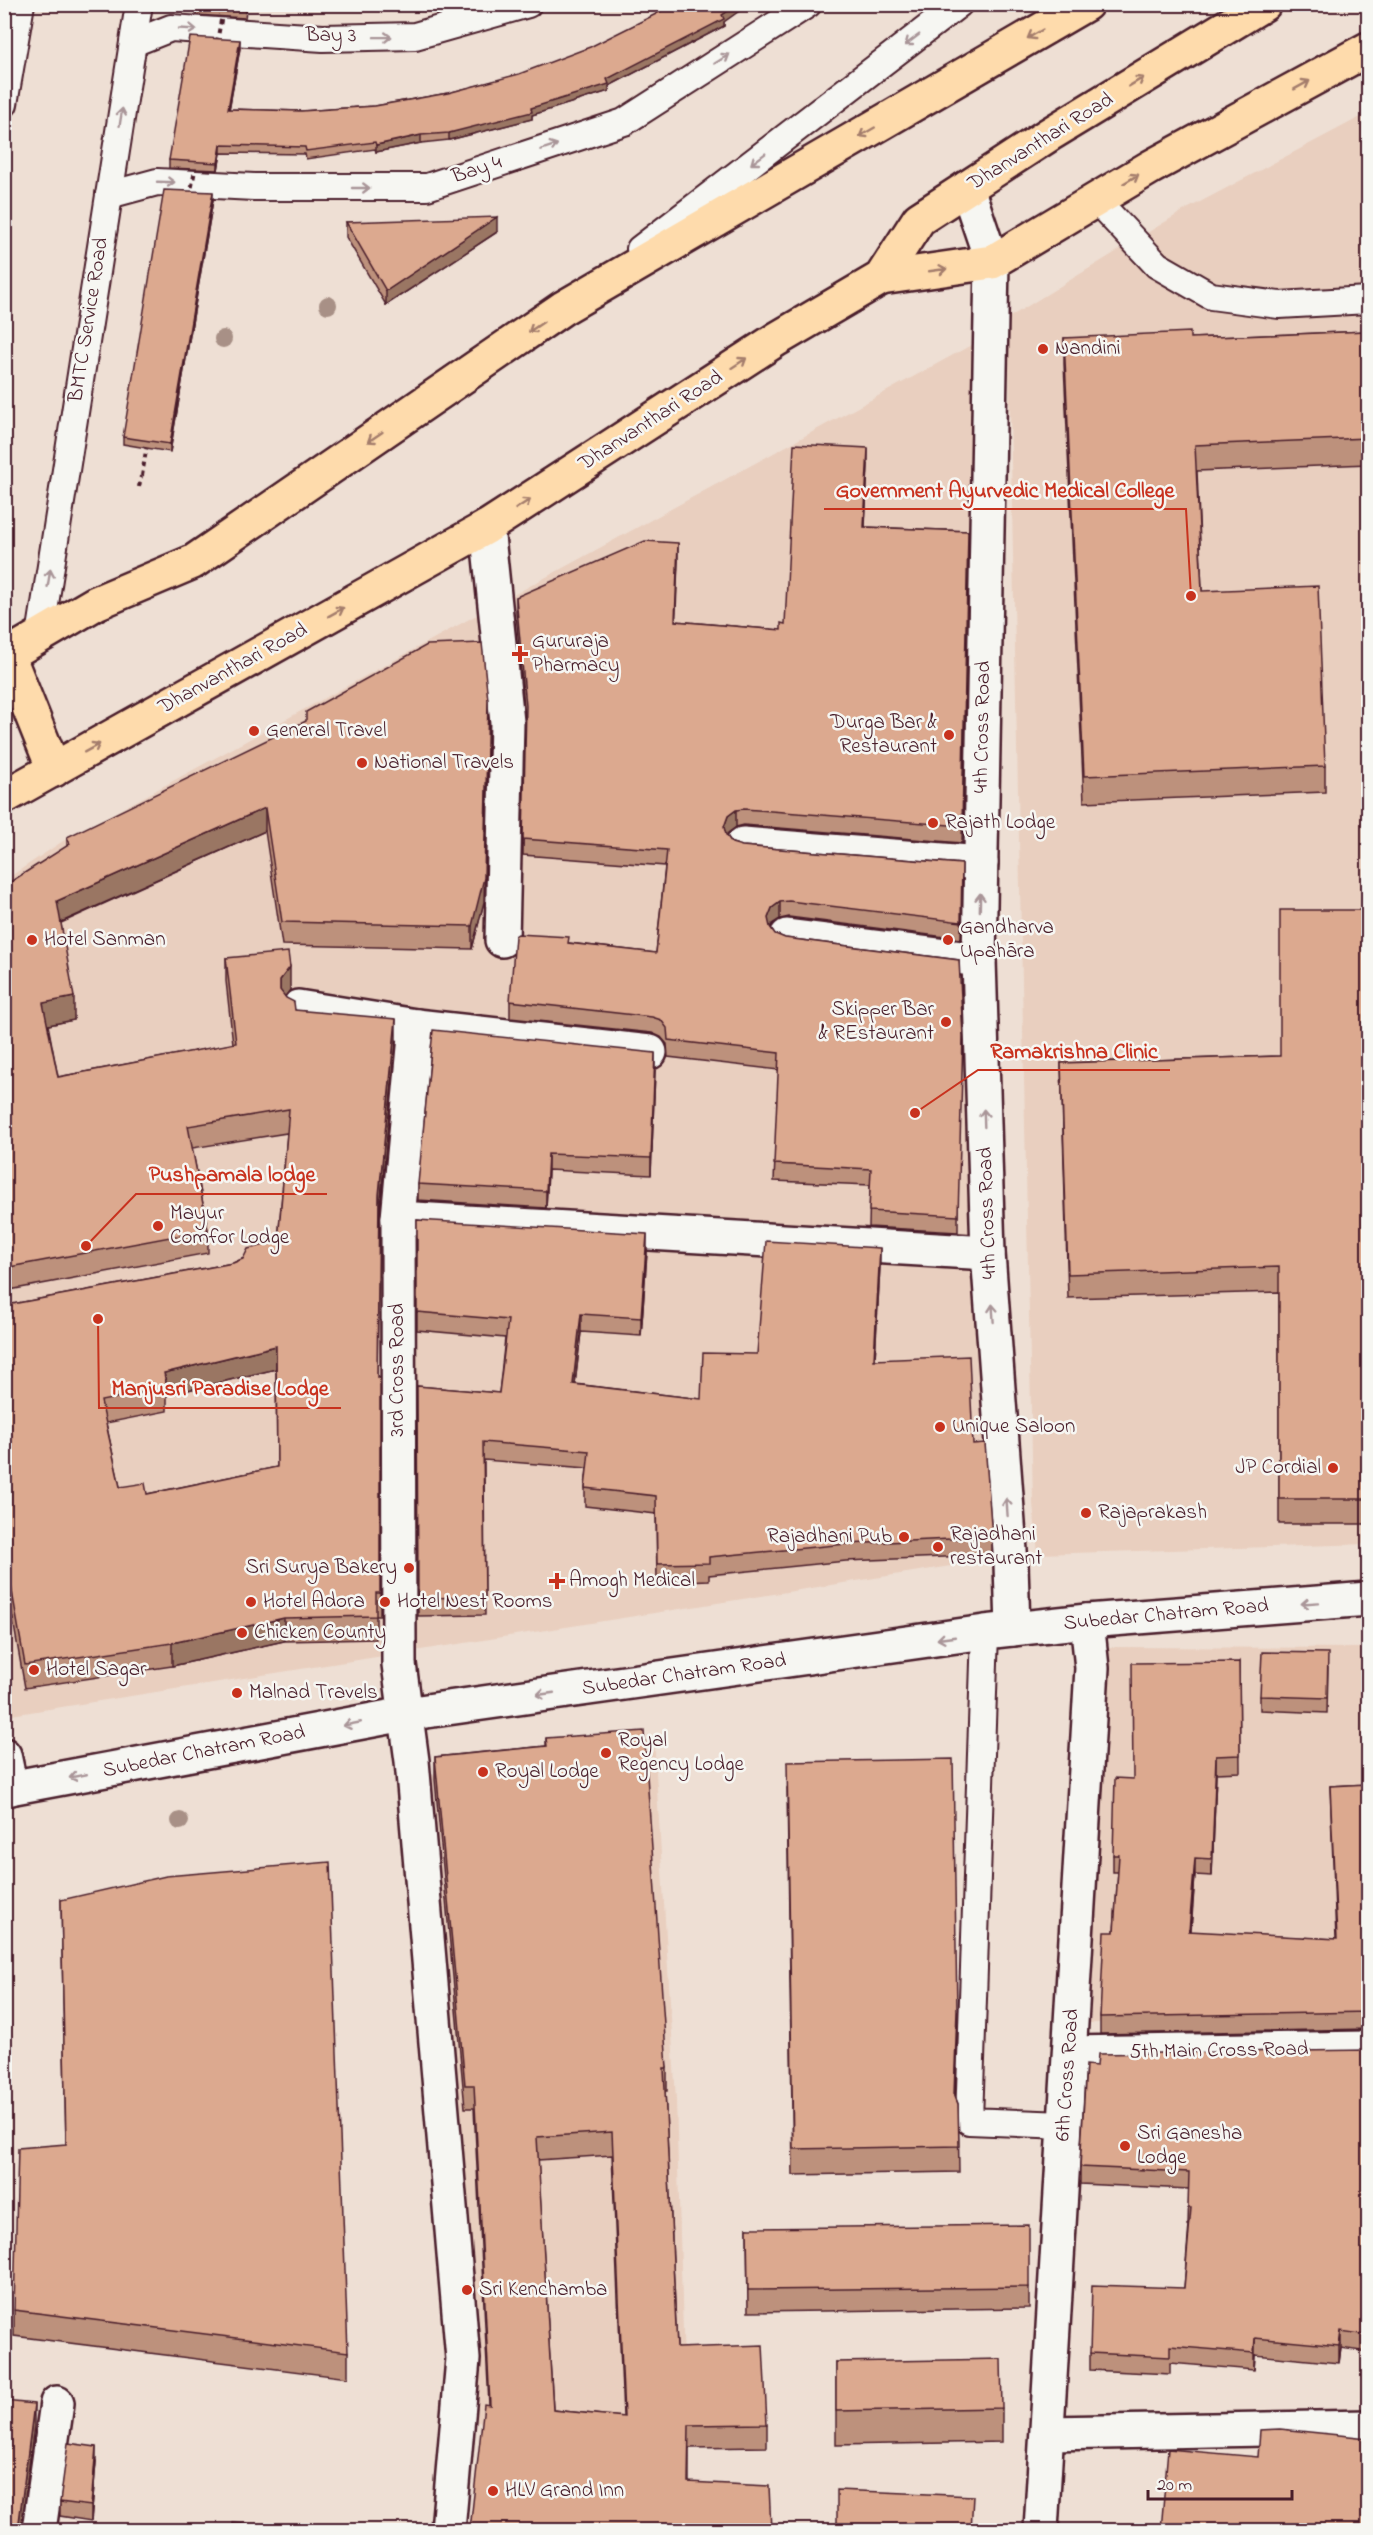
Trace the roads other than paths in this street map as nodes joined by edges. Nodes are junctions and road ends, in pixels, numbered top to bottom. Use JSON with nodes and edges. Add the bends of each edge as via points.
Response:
{"nodes":[{"id":1,"x":21,"y":4,"type":"edge"},
{"id":2,"x":140,"y":4,"type":"edge"},
{"id":3,"x":528,"y":4,"type":"edge"},
{"id":4,"x":808,"y":4,"type":"edge"},
{"id":5,"x":959,"y":4,"type":"edge"},
{"id":6,"x":1086,"y":4,"type":"edge"},
{"id":7,"x":1264,"y":4,"type":"edge"},
{"id":8,"x":133,"y":43,"type":"junction"},
{"id":9,"x":1368,"y":49,"type":"edge"},
{"id":10,"x":4,"y":104,"type":"edge"},
{"id":11,"x":967,"y":188,"type":"junction"},
{"id":12,"x":109,"y":195,"type":"junction"},
{"id":13,"x":1096,"y":200,"type":"junction"},
{"id":14,"x":992,"y":262,"type":"junction"},
{"id":15,"x":880,"y":278,"type":"junction"},
{"id":16,"x":1368,"y":300,"type":"edge"},
{"id":17,"x":563,"y":308,"type":"junction"},
{"id":18,"x":488,"y":527,"type":"junction"},
{"id":19,"x":40,"y":636,"type":"junction"},
{"id":20,"x":6,"y":656,"type":"edge"},
{"id":21,"x":54,"y":770,"type":"junction"},
{"id":22,"x":4,"y":797,"type":"edge"},
{"id":23,"x":743,"y":844,"type":"edge"},
{"id":24,"x":981,"y":863,"type":"junction"},
{"id":25,"x":787,"y":936,"type":"edge"},
{"id":26,"x":502,"y":940,"type":"dead end"},
{"id":27,"x":979,"y":960,"type":"junction"},
{"id":28,"x":298,"y":1007,"type":"dead end"},
{"id":29,"x":416,"y":1026,"type":"junction"},
{"id":30,"x":650,"y":1052,"type":"edge"},
{"id":31,"x":398,"y":1218,"type":"junction"},
{"id":32,"x":988,"y":1253,"type":"junction"},
{"id":33,"x":1368,"y":1599,"type":"edge"},
{"id":34,"x":1087,"y":1621,"type":"junction"},
{"id":35,"x":999,"y":1630,"type":"junction"},
{"id":36,"x":405,"y":1714,"type":"junction"},
{"id":37,"x":4,"y":1755,"type":"edge"},
{"id":38,"x":8,"y":1789,"type":"edge"},
{"id":39,"x":1368,"y":2048,"type":"edge"},
{"id":40,"x":1070,"y":2053,"type":"junction"},
{"id":41,"x":1064,"y":2125,"type":"junction"},
{"id":42,"x":57,"y":2403,"type":"dead end"},
{"id":43,"x":1368,"y":2427,"type":"edge"},
{"id":44,"x":1049,"y":2433,"type":"junction"},
{"id":45,"x":39,"y":2530,"type":"edge"},
{"id":46,"x":448,"y":2530,"type":"edge"},
{"id":47,"x":1041,"y":2530,"type":"edge"}],
"edges":[{"from":1,"to":10,"type":"lane"},
{"from":2,"to":8,"type":"lane","name":"BMTC Service Road"},
{"from":8,"to":3,"type":"lane","name":"Bay 3","one_way":true,"via":[[171,28],[323,38],[415,36]]},
{"from":12,"to":4,"type":"lane","name":"Bay 4","one_way":true,"via":[[157,182],[254,187],[427,187],[624,122]]},
{"from":5,"to":17,"type":"lane","one_way":true},
{"from":6,"to":17,"type":"main road","one_way":true},
{"from":11,"to":7,"type":"main road","name":"Dhanvanthari Road","one_way":true},
{"from":12,"to":8,"type":"lane","name":"BMTC Service Road","one_way":true},
{"from":13,"to":9,"type":"main road","one_way":true},
{"from":11,"to":14,"type":"street","name":"4th Cross Road"},
{"from":11,"to":15,"type":"main road","name":"Dhanvanthari Road","via":[[919,219]]},
{"from":19,"to":12,"type":"lane","name":"BMTC Service Road","one_way":true},
{"from":13,"to":14,"type":"main road"},
{"from":13,"to":16,"type":"lane","via":[[1157,265],[1211,296],[1279,305]]},
{"from":15,"to":14,"type":"main road","one_way":true},
{"from":14,"to":24,"type":"street","name":"4th Cross Road"},
{"from":18,"to":15,"type":"main road","name":"Dhanvanthari Road","one_way":true,"via":[[777,339]]},
{"from":17,"to":19,"type":"main road","one_way":true,"via":[[194,562],[96,603]]},
{"from":21,"to":18,"type":"main road","name":"Dhanvanthari Road","one_way":true},
{"from":18,"to":26,"type":"street","via":[[507,722]]},
{"from":19,"to":20,"type":"main road"},
{"from":20,"to":21,"type":"main road"},
{"from":21,"to":22,"type":"main road","name":"Dhanvanthari Road"},
{"from":23,"to":24,"type":"street"},
{"from":27,"to":24,"type":"street","name":"4th Cross Road","one_way":true},
{"from":25,"to":27,"type":"street"},
{"from":32,"to":27,"type":"street","name":"4th Cross Road","one_way":true},
{"from":28,"to":29,"type":"street"},
{"from":29,"to":30,"type":"street"},
{"from":29,"to":31,"type":"street","name":"3rd Cross Road"},
{"from":31,"to":32,"type":"street"},
{"from":31,"to":36,"type":"street","name":"3rd Cross Road","via":[[399,1664]]},
{"from":35,"to":32,"type":"street","name":"4th Cross Road","one_way":true,"via":[[1011,1564]]},
{"from":33,"to":34,"type":"street","name":"Subedar Chatram Road","one_way":true},
{"from":34,"to":35,"type":"street","name":"Subedar Chatram Road"},
{"from":34,"to":40,"type":"street","name":"6th Cross Road","via":[[1092,1668]]},
{"from":35,"to":36,"type":"street","name":"Subedar Chatram Road","one_way":true},
{"from":35,"to":41,"type":"lane","via":[[969,2121]]},
{"from":36,"to":38,"type":"street","name":"Subedar Chatram Road","one_way":true},
{"from":36,"to":46,"type":"street","name":"3rd Cross Road","via":[[463,2360]]},
{"from":37,"to":38,"type":"street"},
{"from":39,"to":40,"type":"street","name":"5th Main Cross Road"},
{"from":40,"to":41,"type":"street","name":"6th Cross Road"},
{"from":41,"to":44,"type":"street","name":"6th Cross Road"},
{"from":42,"to":45,"type":"street"},
{"from":43,"to":44,"type":"street"},
{"from":44,"to":47,"type":"street","name":"6th Cross Road"}]}
